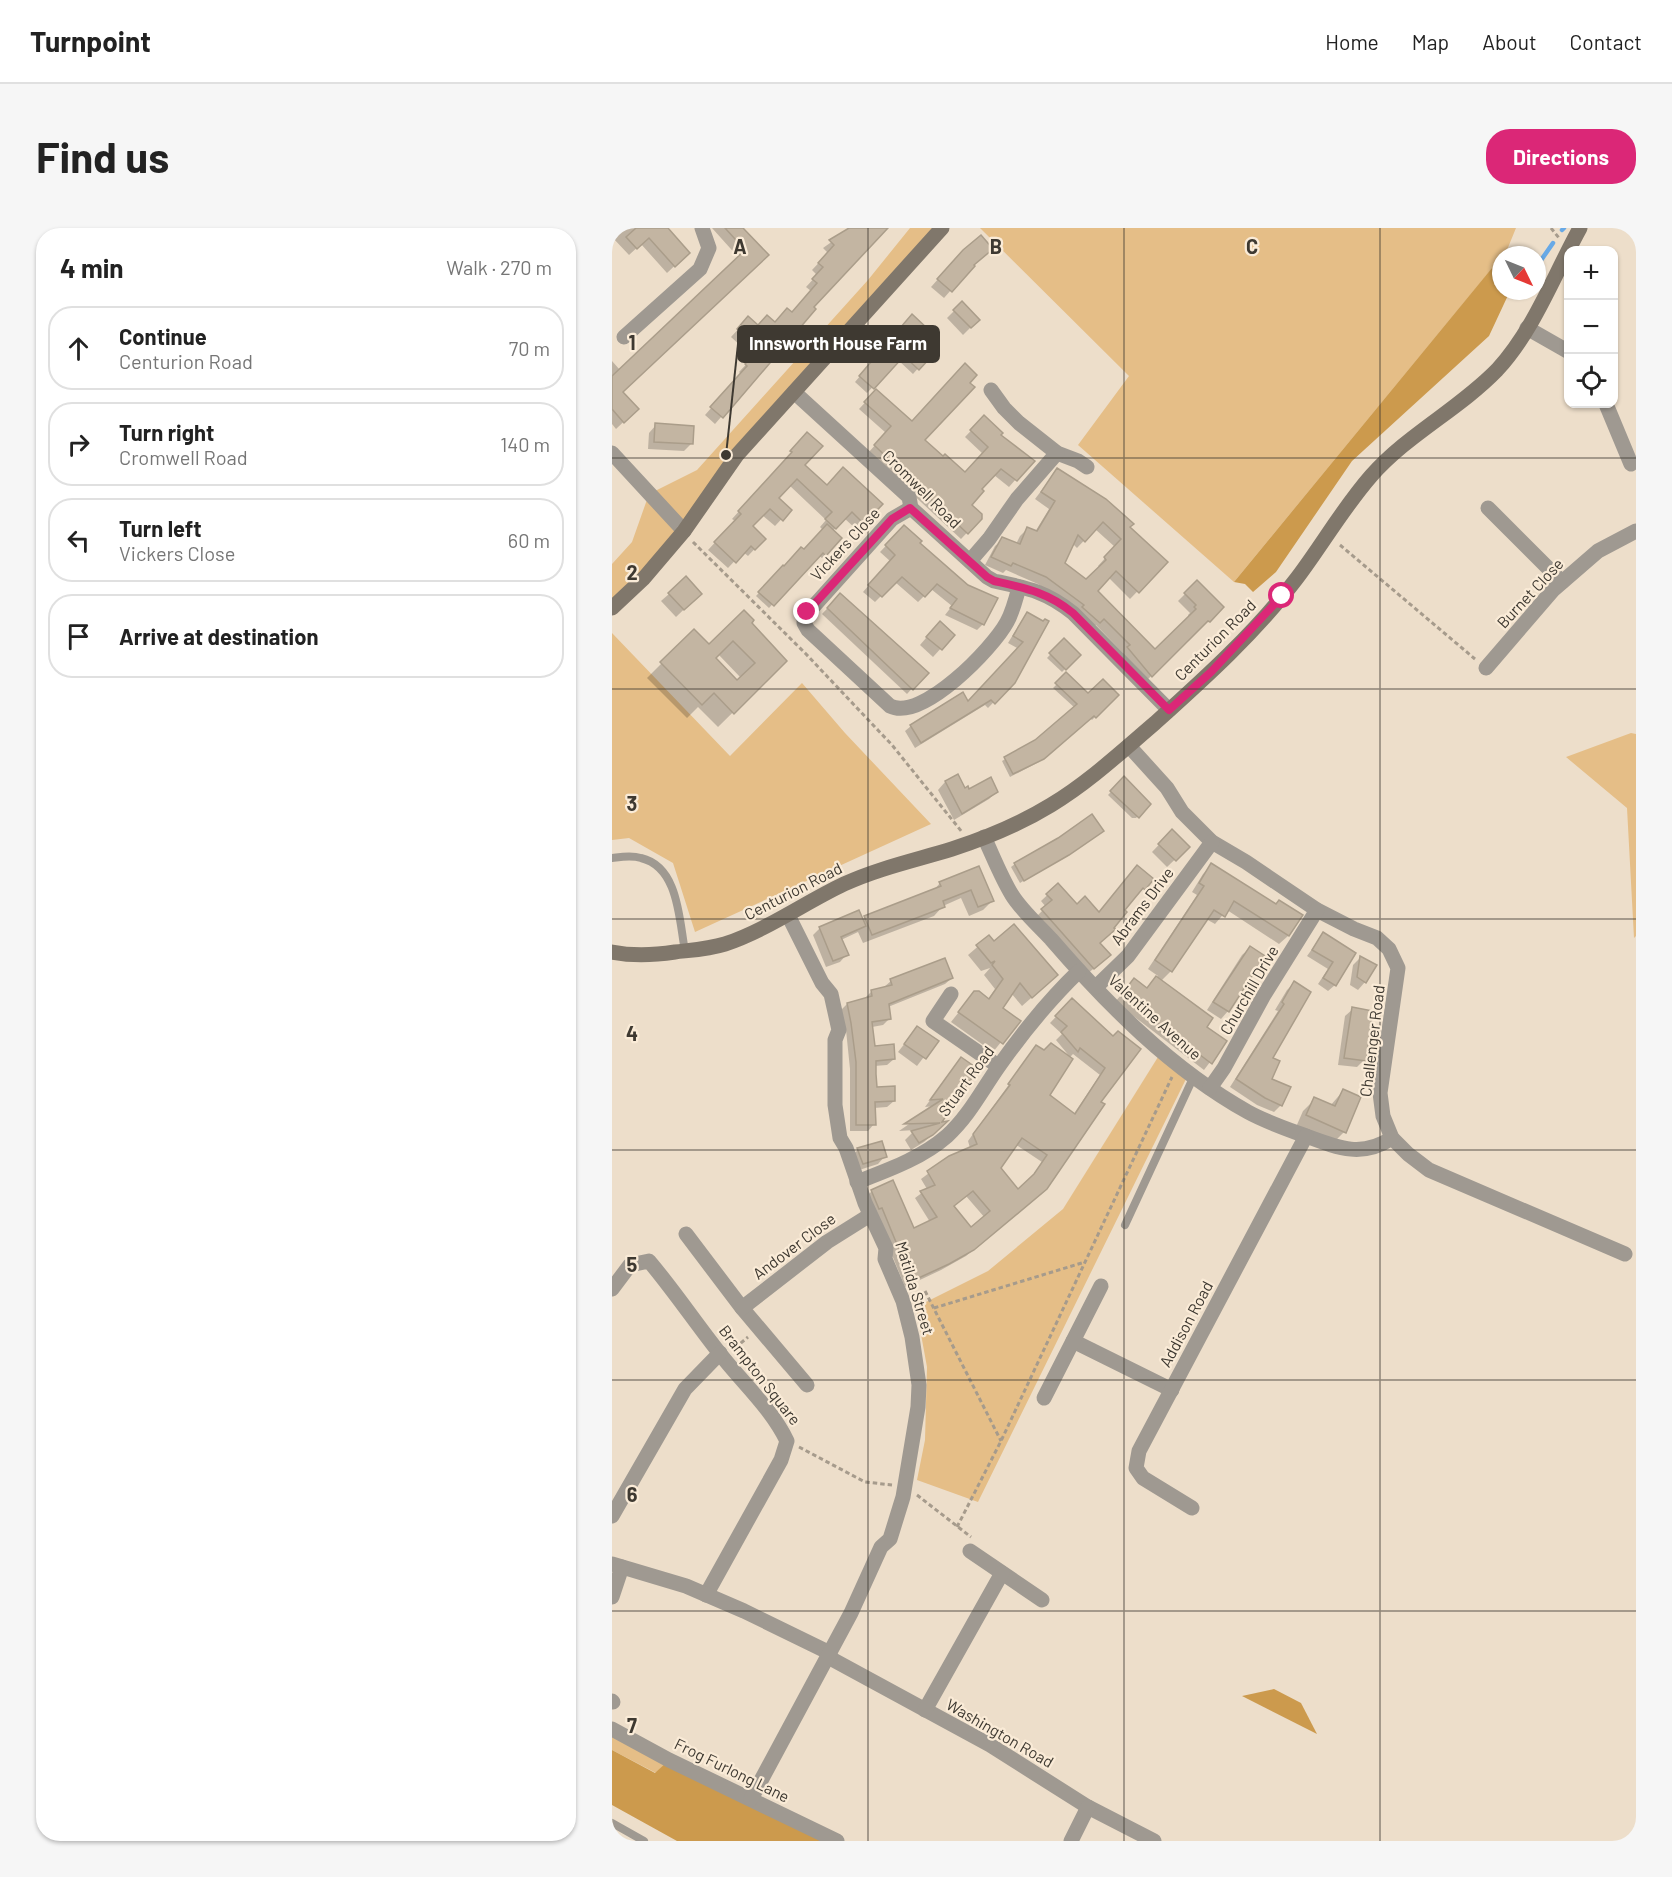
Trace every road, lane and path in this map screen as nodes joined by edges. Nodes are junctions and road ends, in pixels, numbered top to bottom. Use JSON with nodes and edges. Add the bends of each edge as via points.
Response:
{"nodes":[{"id":1,"x":702,"y":228,"type":"edge"},
{"id":2,"x":942,"y":228,"type":"edge"},
{"id":3,"x":1551,"y":228,"type":"edge"},
{"id":4,"x":1580,"y":228,"type":"edge"},
{"id":5,"x":1562,"y":242,"type":"dead end"},
{"id":6,"x":1527,"y":328,"type":"junction"},
{"id":7,"x":624,"y":337,"type":"dead end"},
{"id":8,"x":1564,"y":349,"type":"edge"},
{"id":9,"x":991,"y":390,"type":"dead end"},
{"id":10,"x":794,"y":392,"type":"junction"},
{"id":11,"x":1608,"y":408,"type":"edge"},
{"id":12,"x":612,"y":453,"type":"edge"},
{"id":13,"x":1057,"y":453,"type":"junction"},
{"id":14,"x":1631,"y":465,"type":"dead end"},
{"id":15,"x":1087,"y":467,"type":"dead end"},
{"id":16,"x":910,"y":508,"type":"junction"},
{"id":17,"x":1488,"y":508,"type":"dead end"},
{"id":18,"x":684,"y":531,"type":"junction"},
{"id":19,"x":1636,"y":531,"type":"edge"},
{"id":20,"x":1340,"y":545,"type":"dead end"},
{"id":21,"x":970,"y":561,"type":"junction"},
{"id":22,"x":1562,"y":582,"type":"junction"},
{"id":23,"x":1019,"y":587,"type":"junction"},
{"id":24,"x":612,"y":608,"type":"edge"},
{"id":25,"x":1486,"y":668,"type":"joint"},
{"id":26,"x":1169,"y":710,"type":"junction"},
{"id":27,"x":1129,"y":746,"type":"junction"},
{"id":28,"x":978,"y":840,"type":"junction"},
{"id":29,"x":1212,"y":842,"type":"junction"},
{"id":30,"x":612,"y":858,"type":"edge"},
{"id":31,"x":1317,"y":910,"type":"junction"},
{"id":32,"x":788,"y":915,"type":"junction"},
{"id":33,"x":685,"y":951,"type":"junction"},
{"id":34,"x":612,"y":952,"type":"edge"},
{"id":35,"x":1079,"y":971,"type":"junction"},
{"id":36,"x":1096,"y":987,"type":"junction"},
{"id":37,"x":951,"y":994,"type":"dead end"},
{"id":38,"x":1178,"y":1065,"type":"junction"},
{"id":39,"x":998,"y":1066,"type":"junction"},
{"id":40,"x":1194,"y":1076,"type":"junction"},
{"id":41,"x":1210,"y":1088,"type":"junction"},
{"id":42,"x":1306,"y":1136,"type":"junction"},
{"id":43,"x":1392,"y":1138,"type":"junction"},
{"id":44,"x":857,"y":1182,"type":"junction"},
{"id":45,"x":870,"y":1215,"type":"junction"},
{"id":46,"x":1125,"y":1225,"type":"dead end"},
{"id":47,"x":686,"y":1234,"type":"dead end"},
{"id":48,"x":1625,"y":1254,"type":"dead end"},
{"id":49,"x":1085,"y":1262,"type":"junction"},
{"id":50,"x":1101,"y":1286,"type":"dead end"},
{"id":51,"x":612,"y":1289,"type":"edge"},
{"id":52,"x":925,"y":1291,"type":"dead end"},
{"id":53,"x":742,"y":1308,"type":"junction"},
{"id":54,"x":934,"y":1308,"type":"junction"},
{"id":55,"x":758,"y":1328,"type":"junction"},
{"id":56,"x":1073,"y":1341,"type":"junction"},
{"id":57,"x":722,"y":1356,"type":"junction"},
{"id":58,"x":807,"y":1385,"type":"dead end"},
{"id":59,"x":1172,"y":1390,"type":"junction"},
{"id":60,"x":1044,"y":1398,"type":"dead end"},
{"id":61,"x":787,"y":1440,"type":"junction"},
{"id":62,"x":1000,"y":1441,"type":"junction"},
{"id":63,"x":905,"y":1486,"type":"junction"},
{"id":64,"x":1192,"y":1508,"type":"dead end"},
{"id":65,"x":612,"y":1516,"type":"edge"},
{"id":66,"x":970,"y":1551,"type":"dead end"},
{"id":67,"x":617,"y":1565,"type":"edge"},
{"id":68,"x":1002,"y":1573,"type":"junction"},
{"id":69,"x":706,"y":1595,"type":"junction"},
{"id":70,"x":612,"y":1597,"type":"edge"},
{"id":71,"x":1042,"y":1600,"type":"dead end"},
{"id":72,"x":829,"y":1655,"type":"junction"},
{"id":73,"x":925,"y":1710,"type":"junction"},
{"id":74,"x":612,"y":1729,"type":"edge"},
{"id":75,"x":751,"y":1799,"type":"junction"},
{"id":76,"x":1088,"y":1807,"type":"junction"},
{"id":77,"x":612,"y":1822,"type":"edge"},
{"id":78,"x":644,"y":1841,"type":"edge"},
{"id":79,"x":837,"y":1841,"type":"edge"},
{"id":80,"x":1071,"y":1841,"type":"edge"},
{"id":81,"x":1154,"y":1841,"type":"edge"}],
"edges":[{"from":1,"to":7,"type":"street","via":[[709,248],[700,269],[638,318]]},
{"from":2,"to":10,"type":"street"},
{"from":3,"to":5,"type":"path"},
{"from":4,"to":6,"type":"street","name":"Centurion Road"},
{"from":6,"to":8,"type":"street"},
{"from":6,"to":26,"type":"street","name":"Centurion Road","via":[[1487,379],[1410,438],[1371,476],[1282,596],[1211,672]]},
{"from":9,"to":13,"type":"street","via":[[1011,415]]},
{"from":10,"to":16,"type":"street","name":"Cromwell Road","via":[[909,497]]},
{"from":10,"to":18,"type":"street","via":[[737,455]]},
{"from":11,"to":14,"type":"street"},
{"from":12,"to":18,"type":"street"},
{"from":13,"to":15,"type":"street"},
{"from":13,"to":21,"type":"street"},
{"from":16,"to":21,"type":"street","name":"Cromwell Road"},
{"from":16,"to":23,"type":"street","name":"Vickers Close","via":[[892,519],[804,617],[808,630],[885,702],[898,709],[906,708],[963,674],[998,636]]},
{"from":17,"to":22,"type":"street"},
{"from":18,"to":24,"type":"street"},
{"from":18,"to":28,"type":"path","via":[[892,745]]},
{"from":19,"to":22,"type":"street","name":"Burnet Close","via":[[1598,551]]},
{"from":20,"to":25,"type":"path"},
{"from":21,"to":23,"type":"street","name":"Cromwell Road","via":[[994,581]]},
{"from":22,"to":25,"type":"street","name":"Burnet Close"},
{"from":23,"to":26,"type":"street","name":"Cromwell Road","via":[[1048,595],[1073,613]]},
{"from":26,"to":27,"type":"street","name":"Centurion Road"},
{"from":27,"to":28,"type":"street","name":"Centurion Road","via":[[1049,806]]},
{"from":27,"to":29,"type":"street","name":"Challenger Road","via":[[1167,788],[1182,812]]},
{"from":28,"to":32,"type":"street","name":"Centurion Road","via":[[857,878]]},
{"from":28,"to":35,"type":"street","name":"Valentine Avenue","via":[[1013,896]]},
{"from":29,"to":31,"type":"street","name":"Challenger Road"},
{"from":29,"to":36,"type":"street","name":"Abrams Drive","via":[[1128,956]]},
{"from":30,"to":33,"type":"lane","via":[[641,858],[664,873],[676,899]]},
{"from":31,"to":41,"type":"street","name":"Churchill Drive"},
{"from":31,"to":43,"type":"street","name":"Challenger Road","via":[[1377,938],[1389,949],[1398,968],[1380,1093],[1383,1116]]},
{"from":32,"to":33,"type":"street","name":"Centurion Road","via":[[725,944]]},
{"from":32,"to":44,"type":"street","name":"Matilda Street","via":[[831,994],[839,1030],[835,1040],[836,1119]]},
{"from":33,"to":34,"type":"street","name":"Centurion Road","via":[[643,955]]},
{"from":35,"to":36,"type":"street","name":"Valentine Avenue"},
{"from":35,"to":39,"type":"street","name":"Stuart Road","via":[[1052,997]]},
{"from":36,"to":38,"type":"street","name":"Valentine Avenue"},
{"from":37,"to":39,"type":"street","via":[[933,1021]]},
{"from":38,"to":40,"type":"street","name":"Valentine Avenue"},
{"from":38,"to":49,"type":"path"},
{"from":39,"to":44,"type":"street","name":"Stuart Road","via":[[962,1121],[945,1138],[896,1167]]},
{"from":40,"to":41,"type":"street","name":"Valentine Avenue"},
{"from":40,"to":46,"type":"lane"},
{"from":41,"to":42,"type":"street","name":"Valentine Avenue","via":[[1249,1113]]},
{"from":42,"to":43,"type":"street","name":"Valentine Avenue","via":[[1338,1148],[1358,1150]]},
{"from":42,"to":59,"type":"street","name":"Addison Road"},
{"from":43,"to":48,"type":"street","name":"Challenger Road","via":[[1429,1170]]},
{"from":44,"to":45,"type":"street","name":"Matilda Street"},
{"from":45,"to":53,"type":"street","name":"Andover Close","via":[[827,1242]]},
{"from":45,"to":63,"type":"street","name":"Matilda Street","via":[[886,1248],[885,1259],[903,1301],[917,1360],[918,1407]]},
{"from":47,"to":53,"type":"street"},
{"from":49,"to":54,"type":"path"},
{"from":49,"to":62,"type":"path"},
{"from":50,"to":56,"type":"street"},
{"from":51,"to":57,"type":"street","name":"Brampton Square","via":[[630,1265],[649,1261]]},
{"from":52,"to":54,"type":"path"},
{"from":53,"to":55,"type":"street"},
{"from":54,"to":62,"type":"path"},
{"from":55,"to":57,"type":"path"},
{"from":55,"to":58,"type":"street"},
{"from":56,"to":59,"type":"street"},
{"from":56,"to":60,"type":"street"},
{"from":57,"to":61,"type":"street","name":"Brampton Square"},
{"from":57,"to":65,"type":"street","via":[[685,1389]]},
{"from":59,"to":64,"type":"street","name":"Addison Road","via":[[1139,1451],[1136,1468],[1143,1478]]},
{"from":61,"to":63,"type":"path","via":[[865,1482]]},
{"from":61,"to":69,"type":"street","name":"Brampton Square","via":[[781,1460]]},
{"from":62,"to":63,"type":"path","via":[[957,1527]]},
{"from":63,"to":72,"type":"street","name":"Matilda Street","via":[[890,1539],[881,1547]]},
{"from":66,"to":68,"type":"street"},
{"from":67,"to":69,"type":"street"},
{"from":67,"to":70,"type":"street"},
{"from":68,"to":71,"type":"street"},
{"from":68,"to":73,"type":"street"},
{"from":69,"to":72,"type":"street"},
{"from":72,"to":73,"type":"street","name":"Washington Road"},
{"from":72,"to":75,"type":"street","name":"Matilda Street"},
{"from":73,"to":76,"type":"street","name":"Washington Road","via":[[990,1745]]},
{"from":74,"to":75,"type":"street","name":"Frog Furlong Lane"},
{"from":75,"to":79,"type":"street","name":"Frog Furlong Lane"},
{"from":76,"to":80,"type":"street"},
{"from":76,"to":81,"type":"street","name":"Washington Road"},
{"from":77,"to":78,"type":"lane"}]}
